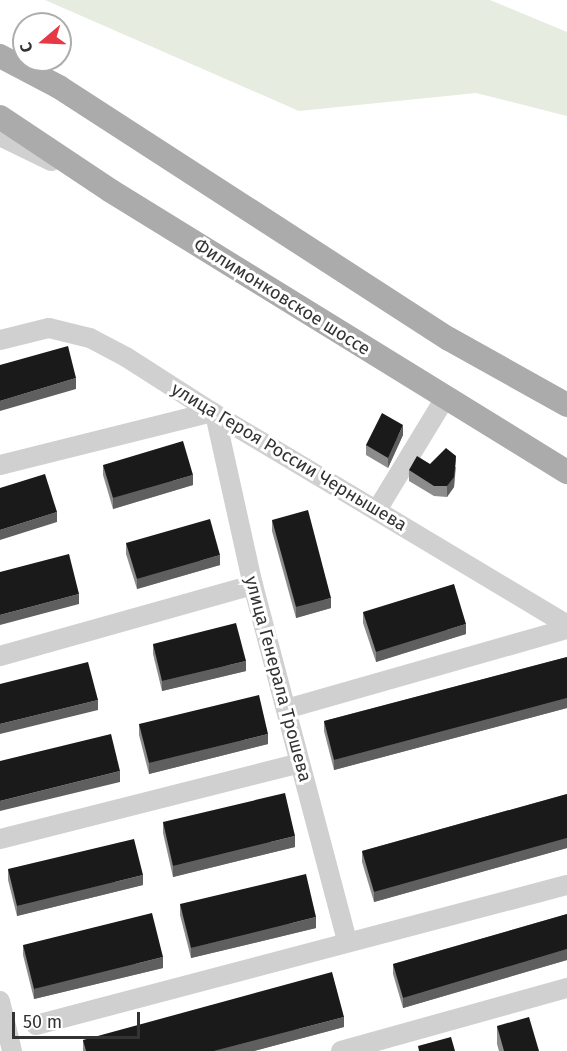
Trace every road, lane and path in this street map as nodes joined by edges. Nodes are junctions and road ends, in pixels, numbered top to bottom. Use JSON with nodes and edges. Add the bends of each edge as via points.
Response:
{"nodes":[{"id":1,"x":0,"y":56,"type":"edge"},
{"id":2,"x":0,"y":117,"type":"edge"},
{"id":3,"x":0,"y":136,"type":"edge"},
{"id":4,"x":111,"y":191,"type":"junction"},
{"id":5,"x":0,"y":340,"type":"edge"},
{"id":6,"x":445,"y":398,"type":"junction"},
{"id":7,"x":567,"y":405,"type":"edge"},
{"id":8,"x":214,"y":413,"type":"junction"},
{"id":9,"x":0,"y":465,"type":"edge"},
{"id":10,"x":567,"y":472,"type":"edge"},
{"id":11,"x":377,"y":510,"type":"junction"},
{"id":12,"x":253,"y":585,"type":"junction"},
{"id":13,"x":567,"y":627,"type":"edge"},
{"id":14,"x":0,"y":656,"type":"edge"},
{"id":15,"x":286,"y":709,"type":"junction"},
{"id":16,"x":300,"y":763,"type":"junction"},
{"id":17,"x":0,"y":839,"type":"edge"},
{"id":18,"x":567,"y":885,"type":"edge"},
{"id":19,"x":347,"y":942,"type":"junction"},
{"id":20,"x":566,"y":991,"type":"edge"},
{"id":21,"x":0,"y":1001,"type":"edge"},
{"id":22,"x":36,"y":1024,"type":"dead end"},
{"id":23,"x":376,"y":1046,"type":"edge"},
{"id":24,"x":12,"y":1051,"type":"edge"},
{"id":25,"x":342,"y":1051,"type":"edge"}],
"edges":[{"from":1,"to":7,"type":"main road","via":[[58,87],[449,339]]},
{"from":2,"to":4,"type":"main road","name":"Филимонковское шоссе"},
{"from":3,"to":4,"type":"street"},
{"from":4,"to":6,"type":"main road","name":"Филимонковское шоссе"},
{"from":5,"to":8,"type":"street","name":"улица Героя России Чернышева","via":[[49,328],[90,338]]},
{"from":6,"to":10,"type":"main road","name":"Филимонковское шоссе"},
{"from":6,"to":11,"type":"street"},
{"from":8,"to":9,"type":"street"},
{"from":8,"to":11,"type":"street","name":"улица Героя России Чернышева"},
{"from":8,"to":12,"type":"street","name":"улица Генерала Трошева"},
{"from":11,"to":13,"type":"street","name":"улица Героя России Чернышева"},
{"from":12,"to":14,"type":"street"},
{"from":12,"to":15,"type":"street","name":"улица Генерала Трошева"},
{"from":13,"to":15,"type":"street","name":"улица Героя России Чернышева"},
{"from":15,"to":16,"type":"street","name":"улица Генерала Трошева"},
{"from":16,"to":17,"type":"street"},
{"from":16,"to":19,"type":"street","name":"улица Генерала Трошева"},
{"from":18,"to":19,"type":"street"},
{"from":19,"to":22,"type":"street"},
{"from":20,"to":23,"type":"street"},
{"from":21,"to":24,"type":"street"},
{"from":23,"to":25,"type":"street"}]}
